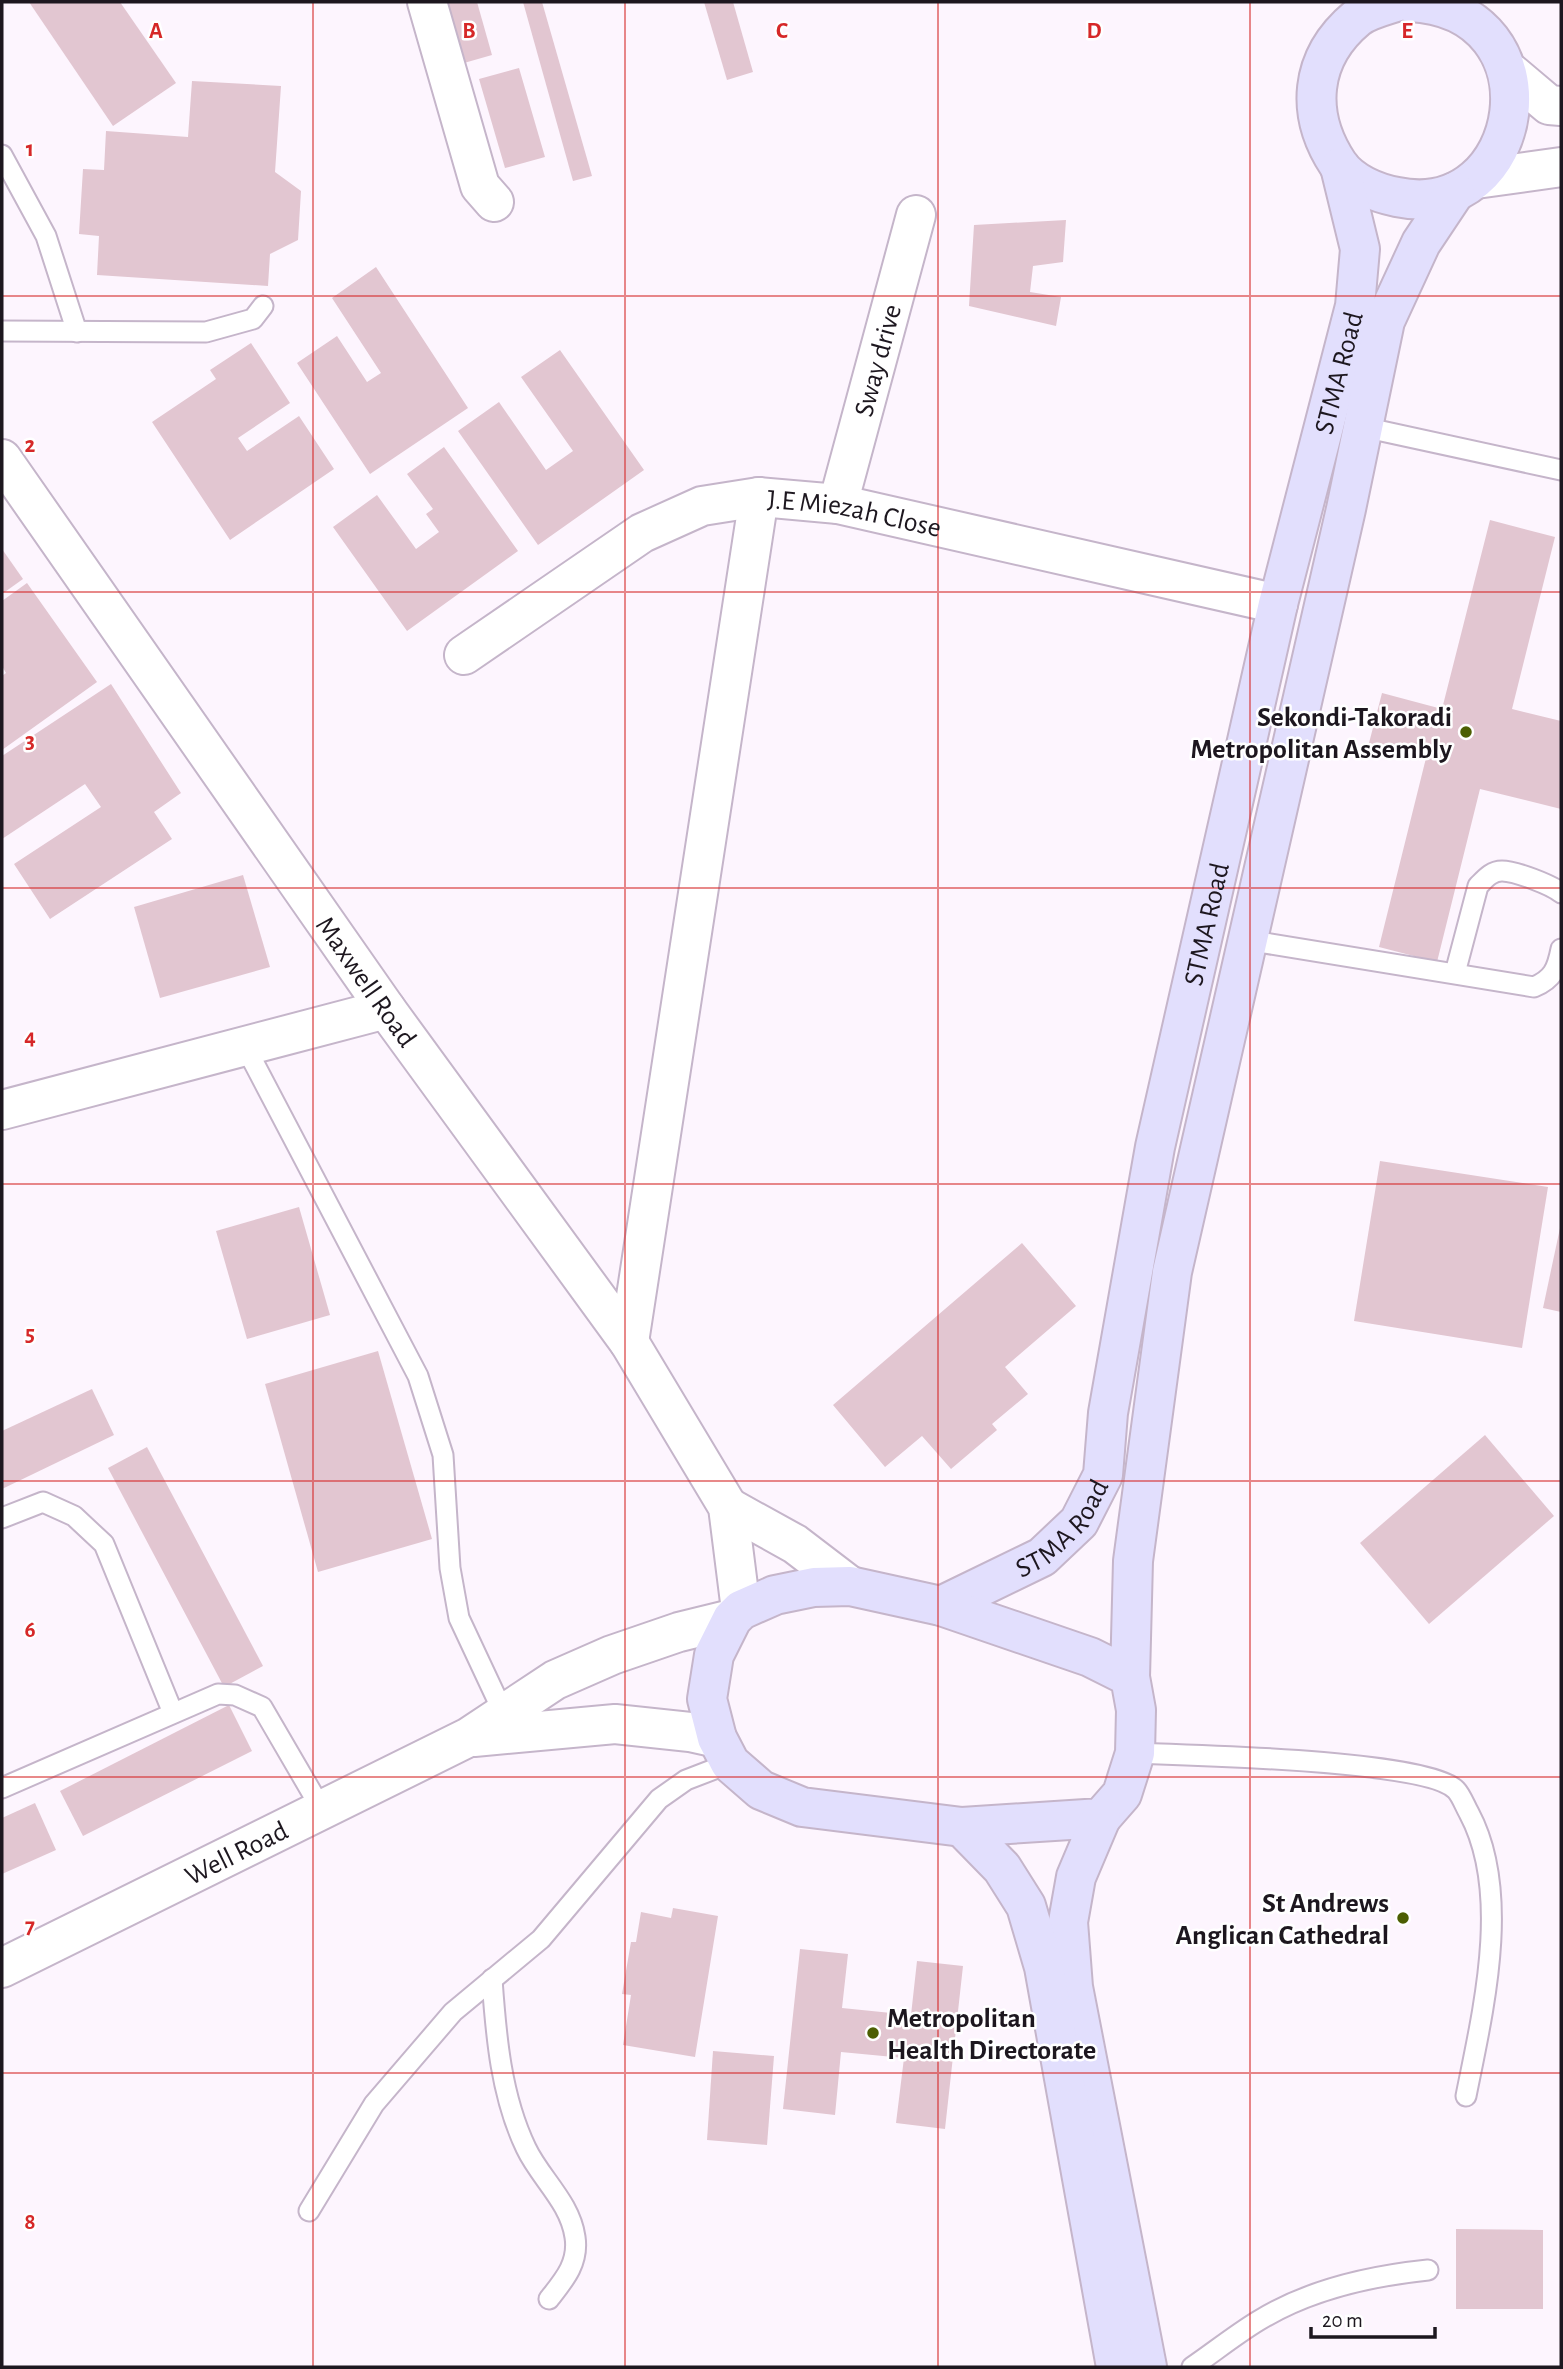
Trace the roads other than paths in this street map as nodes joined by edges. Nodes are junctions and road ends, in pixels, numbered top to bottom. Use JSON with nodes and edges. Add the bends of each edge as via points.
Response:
{"nodes":[{"id":1,"x":427,"y":2,"type":"edge"},
{"id":2,"x":1396,"y":2,"type":"edge"},
{"id":3,"x":1410,"y":2,"type":"edge"},
{"id":4,"x":1362,"y":9,"type":"edge"},
{"id":5,"x":1475,"y":11,"type":"edge"},
{"id":6,"x":1511,"y":73,"type":"junction"},
{"id":7,"x":1561,"y":106,"type":"edge"},
{"id":8,"x":2,"y":155,"type":"edge"},
{"id":9,"x":1340,"y":167,"type":"junction"},
{"id":10,"x":1561,"y":167,"type":"edge"},
{"id":11,"x":1466,"y":185,"type":"junction"},
{"id":12,"x":494,"y":202,"type":"dead end"},
{"id":13,"x":916,"y":215,"type":"dead end"},
{"id":14,"x":263,"y":306,"type":"dead end"},
{"id":15,"x":2,"y":331,"type":"edge"},
{"id":16,"x":77,"y":332,"type":"junction"},
{"id":17,"x":1363,"y":427,"type":"junction"},
{"id":18,"x":2,"y":459,"type":"edge"},
{"id":19,"x":1561,"y":470,"type":"edge"},
{"id":20,"x":759,"y":497,"type":"junction"},
{"id":21,"x":838,"y":504,"type":"junction"},
{"id":22,"x":1278,"y":604,"type":"junction"},
{"id":23,"x":464,"y":654,"type":"dead end"},
{"id":24,"x":1561,"y":893,"type":"edge"},
{"id":25,"x":1246,"y":940,"type":"junction"},
{"id":26,"x":1561,"y":949,"type":"edge"},
{"id":27,"x":1455,"y":973,"type":"junction"},
{"id":28,"x":386,"y":1009,"type":"junction"},
{"id":29,"x":245,"y":1046,"type":"junction"},
{"id":30,"x":2,"y":1110,"type":"edge"},
{"id":31,"x":629,"y":1342,"type":"junction"},
{"id":32,"x":728,"y":1507,"type":"junction"},
{"id":33,"x":2,"y":1518,"type":"edge"},
{"id":34,"x":850,"y":1586,"type":"junction"},
{"id":35,"x":941,"y":1606,"type":"junction"},
{"id":36,"x":736,"y":1615,"type":"junction"},
{"id":37,"x":1130,"y":1677,"type":"junction"},
{"id":38,"x":173,"y":1713,"type":"junction"},
{"id":39,"x":503,"y":1714,"type":"junction"},
{"id":40,"x":468,"y":1737,"type":"junction"},
{"id":41,"x":723,"y":1751,"type":"junction"},
{"id":42,"x":1135,"y":1752,"type":"junction"},
{"id":43,"x":2,"y":1788,"type":"edge"},
{"id":44,"x":322,"y":1810,"type":"junction"},
{"id":45,"x":1101,"y":1818,"type":"junction"},
{"id":46,"x":962,"y":1827,"type":"junction"},
{"id":47,"x":2,"y":1968,"type":"edge"},
{"id":48,"x":492,"y":1979,"type":"junction"},
{"id":49,"x":1466,"y":2096,"type":"dead end"},
{"id":50,"x":309,"y":2211,"type":"dead end"},
{"id":51,"x":1428,"y":2270,"type":"dead end"},
{"id":52,"x":549,"y":2299,"type":"dead end"},
{"id":53,"x":1116,"y":2367,"type":"edge"},
{"id":54,"x":1147,"y":2367,"type":"edge"},
{"id":55,"x":1192,"y":2367,"type":"edge"}],
"edges":[{"from":1,"to":12,"type":"street","via":[[480,186]]},
{"from":2,"to":4,"type":"main road"},
{"from":3,"to":5,"type":"main road"},
{"from":4,"to":9,"type":"main road","via":[[1329,47],[1315,88],[1319,130]]},
{"from":5,"to":6,"type":"main road"},
{"from":6,"to":7,"type":"street","via":[[1549,105]]},
{"from":6,"to":11,"type":"main road","name":"STMA Road","via":[[1513,113],[1501,149]]},
{"from":8,"to":16,"type":"lane","via":[[46,236]]},
{"from":9,"to":11,"type":"main road","via":[[1373,192],[1415,201]]},
{"from":9,"to":22,"type":"main road","name":"STMA Road","via":[[1360,249],[1355,306]]},
{"from":10,"to":11,"type":"street"},
{"from":11,"to":17,"type":"main road","name":"STMA Road","via":[[1421,243],[1385,321]]},
{"from":13,"to":21,"type":"street","name":"Sway drive"},
{"from":14,"to":16,"type":"lane","via":[[253,319],[206,332]]},
{"from":15,"to":16,"type":"lane"},
{"from":17,"to":19,"type":"lane"},
{"from":17,"to":25,"type":"main road","name":"STMA Road"},
{"from":18,"to":28,"type":"street","name":"Maxwell Road"},
{"from":20,"to":21,"type":"street","name":"J.E Miezah Close"},
{"from":20,"to":23,"type":"street","name":"J.E Miezah Close","via":[[702,506],[642,533]]},
{"from":20,"to":31,"type":"street"},
{"from":21,"to":22,"type":"street","name":"J.E Miezah Close"},
{"from":22,"to":35,"type":"main road","name":"STMA Road","via":[[1155,1147],[1108,1413],[1103,1475],[1079,1522],[1042,1556]]},
{"from":24,"to":27,"type":"lane","via":[[1502,871],[1488,875],[1478,886]]},
{"from":25,"to":27,"type":"lane"},
{"from":25,"to":37,"type":"main road","name":"STMA Road","via":[[1172,1272],[1133,1561]]},
{"from":26,"to":27,"type":"lane","via":[[1556,971],[1534,986]]},
{"from":28,"to":29,"type":"street"},
{"from":28,"to":31,"type":"street","name":"Maxwell Road"},
{"from":29,"to":30,"type":"street"},
{"from":29,"to":39,"type":"lane","via":[[418,1376],[443,1455],[450,1568],[459,1618]]},
{"from":31,"to":32,"type":"street","name":"Maxwell Road"},
{"from":32,"to":34,"type":"street","via":[[795,1544]]},
{"from":32,"to":36,"type":"street","name":"Maxwell Road"},
{"from":33,"to":38,"type":"lane","via":[[43,1502],[74,1516],[104,1544]]},
{"from":34,"to":35,"type":"main road"},
{"from":34,"to":36,"type":"main road","via":[[775,1594]]},
{"from":35,"to":37,"type":"main road","via":[[1090,1657]]},
{"from":36,"to":39,"type":"street","name":"Well Road","via":[[611,1655],[555,1680]]},
{"from":36,"to":41,"type":"main road","via":[[714,1656],[707,1699]]},
{"from":37,"to":42,"type":"main road","name":"STMA Road","via":[[1136,1710]]},
{"from":38,"to":43,"type":"lane"},
{"from":38,"to":44,"type":"lane","via":[[218,1694],[235,1695],[262,1707]]},
{"from":39,"to":40,"type":"street","name":"Well Road"},
{"from":40,"to":41,"type":"street","name":"Well Road","via":[[615,1724],[690,1732]]},
{"from":40,"to":44,"type":"street","name":"Well Road"},
{"from":41,"to":46,"type":"main road","via":[[761,1790],[802,1807]]},
{"from":41,"to":48,"type":"lane","via":[[659,1799],[541,1939]]},
{"from":42,"to":45,"type":"main road","name":"STMA Road","via":[[1122,1794]]},
{"from":42,"to":49,"type":"lane","via":[[1418,1773],[1456,1789],[1476,1826],[1491,1917],[1481,2020]]},
{"from":44,"to":47,"type":"street","name":"Well Road"},
{"from":45,"to":46,"type":"main road"},
{"from":45,"to":54,"type":"main road","name":"STMA Road","via":[[1076,1877],[1068,1922],[1073,1987]]},
{"from":46,"to":53,"type":"main road","via":[[1002,1868],[1026,1906],[1044,1967]]},
{"from":48,"to":50,"type":"lane","via":[[453,2012],[374,2104]]},
{"from":48,"to":52,"type":"lane","via":[[497,2047],[526,2148],[559,2197],[575,2237],[572,2271]]},
{"from":51,"to":55,"type":"lane","via":[[1384,2275],[1308,2297],[1259,2320]]}]}
